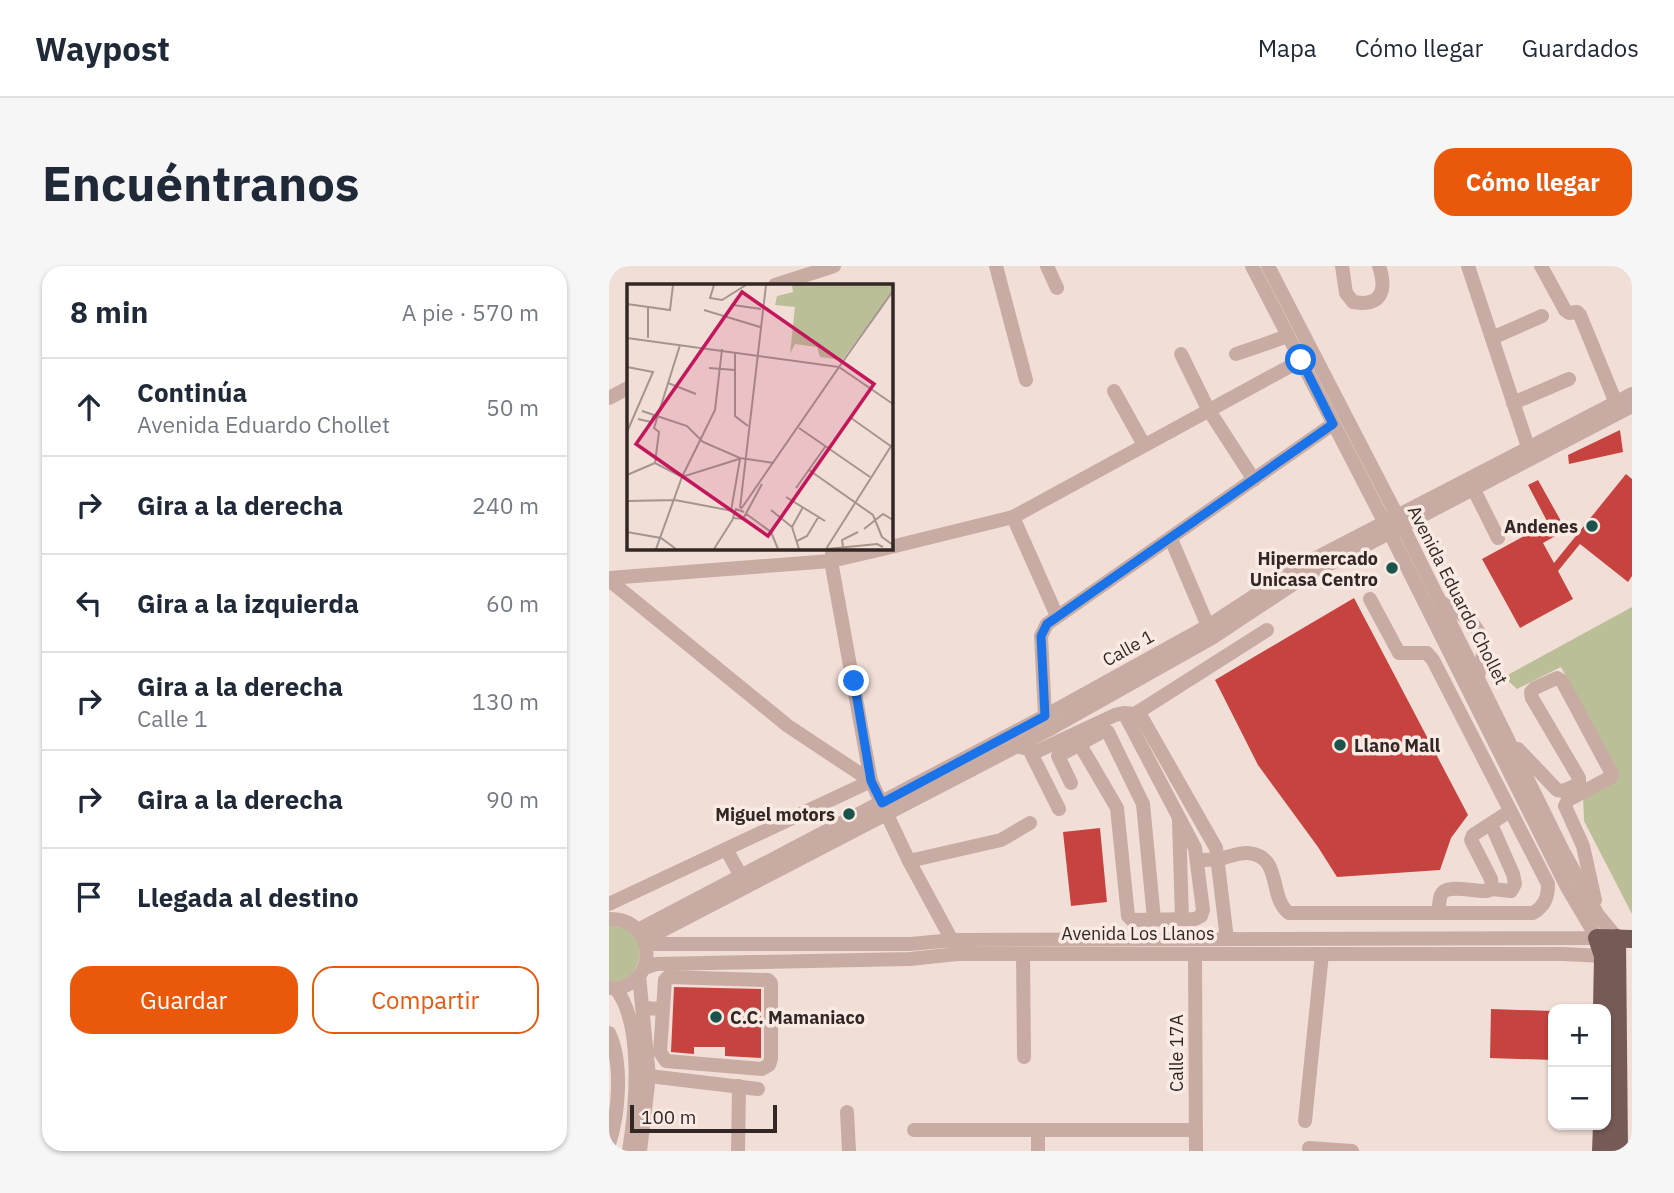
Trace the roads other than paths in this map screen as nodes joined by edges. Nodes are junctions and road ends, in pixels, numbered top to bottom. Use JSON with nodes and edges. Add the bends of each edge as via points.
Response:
{"nodes":[{"id":1,"x":834,"y":266,"type":"edge"},
{"id":2,"x":996,"y":266,"type":"edge"},
{"id":3,"x":1047,"y":266,"type":"edge"},
{"id":4,"x":1252,"y":266,"type":"edge"},
{"id":5,"x":1268,"y":266,"type":"edge"},
{"id":6,"x":1342,"y":266,"type":"edge"},
{"id":7,"x":1380,"y":266,"type":"edge"},
{"id":8,"x":1485,"y":266,"type":"edge"},
{"id":9,"x":1541,"y":266,"type":"edge"},
{"id":10,"x":1469,"y":269,"type":"edge"},
{"id":11,"x":806,"y":274,"type":"edge"},
{"id":12,"x":778,"y":284,"type":"edge"},
{"id":13,"x":1057,"y":288,"type":"dead end"},
{"id":14,"x":1542,"y":316,"type":"dead end"},
{"id":15,"x":1288,"y":336,"type":"junction"},
{"id":16,"x":1492,"y":338,"type":"junction"},
{"id":17,"x":1181,"y":354,"type":"dead end"},
{"id":18,"x":1236,"y":354,"type":"dead end"},
{"id":19,"x":1307,"y":357,"type":"junction"},
{"id":20,"x":1569,"y":379,"type":"dead end"},
{"id":21,"x":1026,"y":380,"type":"dead end"},
{"id":22,"x":627,"y":389,"type":"edge"},
{"id":23,"x":1114,"y":391,"type":"dead end"},
{"id":24,"x":1632,"y":394,"type":"edge"},
{"id":25,"x":609,"y":398,"type":"edge"},
{"id":26,"x":1513,"y":403,"type":"junction"},
{"id":27,"x":1616,"y":403,"type":"junction"},
{"id":28,"x":1632,"y":406,"type":"edge"},
{"id":29,"x":1208,"y":409,"type":"junction"},
{"id":30,"x":1333,"y":424,"type":"junction"},
{"id":31,"x":1144,"y":445,"type":"junction"},
{"id":32,"x":1530,"y":453,"type":"junction"},
{"id":33,"x":1254,"y":480,"type":"junction"},
{"id":34,"x":1473,"y":488,"type":"junction"},
{"id":35,"x":1013,"y":517,"type":"junction"},
{"id":36,"x":1393,"y":523,"type":"junction"},
{"id":37,"x":1498,"y":538,"type":"dead end"},
{"id":38,"x":1171,"y":539,"type":"junction"},
{"id":39,"x":893,"y":546,"type":"edge"},
{"id":40,"x":868,"y":550,"type":"edge"},
{"id":41,"x":832,"y":555,"type":"edge"},
{"id":42,"x":609,"y":579,"type":"edge"},
{"id":43,"x":1370,"y":599,"type":"dead end"},
{"id":44,"x":1056,"y":616,"type":"junction"},
{"id":45,"x":1208,"y":626,"type":"junction"},
{"id":46,"x":1267,"y":630,"type":"dead end"},
{"id":47,"x":1130,"y":713,"type":"junction"},
{"id":48,"x":1045,"y":716,"type":"junction"},
{"id":49,"x":1507,"y":736,"type":"junction"},
{"id":50,"x":1079,"y":743,"type":"junction"},
{"id":51,"x":1023,"y":749,"type":"junction"},
{"id":52,"x":871,"y":781,"type":"junction"},
{"id":53,"x":1071,"y":783,"type":"dead end"},
{"id":54,"x":884,"y":808,"type":"junction"},
{"id":55,"x":1059,"y":809,"type":"dead end"},
{"id":56,"x":1510,"y":811,"type":"junction"},
{"id":57,"x":1179,"y":816,"type":"junction"},
{"id":58,"x":1030,"y":823,"type":"dead end"},
{"id":59,"x":1491,"y":824,"type":"junction"},
{"id":60,"x":726,"y":849,"type":"junction"},
{"id":61,"x":1219,"y":859,"type":"junction"},
{"id":62,"x":1198,"y":860,"type":"junction"},
{"id":63,"x":909,"y":861,"type":"junction"},
{"id":64,"x":741,"y":876,"type":"junction"},
{"id":65,"x":1492,"y":889,"type":"junction"},
{"id":66,"x":609,"y":904,"type":"edge"},
{"id":67,"x":1438,"y":914,"type":"junction"},
{"id":68,"x":1598,"y":915,"type":"junction"},
{"id":69,"x":612,"y":917,"type":"edge"},
{"id":70,"x":1154,"y":919,"type":"junction"},
{"id":71,"x":1182,"y":919,"type":"junction"},
{"id":72,"x":643,"y":938,"type":"junction"},
{"id":73,"x":1597,"y":938,"type":"junction"},
{"id":74,"x":1227,"y":939,"type":"junction"},
{"id":75,"x":1624,"y":939,"type":"edge"},
{"id":76,"x":956,"y":947,"type":"junction"},
{"id":77,"x":1023,"y":954,"type":"junction"},
{"id":78,"x":1195,"y":954,"type":"junction"},
{"id":79,"x":1322,"y":954,"type":"junction"},
{"id":80,"x":1618,"y":958,"type":"edge"},
{"id":81,"x":642,"y":972,"type":"junction"},
{"id":82,"x":612,"y":988,"type":"edge"},
{"id":83,"x":1604,"y":1004,"type":"edge"},
{"id":84,"x":643,"y":1008,"type":"junction"},
{"id":85,"x":663,"y":1009,"type":"junction"},
{"id":86,"x":609,"y":1033,"type":"edge"},
{"id":87,"x":1625,"y":1047,"type":"edge"},
{"id":88,"x":1024,"y":1057,"type":"dead end"},
{"id":89,"x":649,"y":1076,"type":"junction"},
{"id":90,"x":739,"y":1086,"type":"junction"},
{"id":91,"x":758,"y":1089,"type":"dead end"},
{"id":92,"x":847,"y":1112,"type":"dead end"},
{"id":93,"x":1305,"y":1121,"type":"dead end"},
{"id":94,"x":914,"y":1130,"type":"dead end"},
{"id":95,"x":1196,"y":1130,"type":"junction"},
{"id":96,"x":1602,"y":1130,"type":"edge"},
{"id":97,"x":1038,"y":1131,"type":"junction"},
{"id":98,"x":609,"y":1144,"type":"edge"},
{"id":99,"x":1309,"y":1148,"type":"dead end"},
{"id":100,"x":629,"y":1151,"type":"edge"},
{"id":101,"x":640,"y":1151,"type":"edge"},
{"id":102,"x":738,"y":1151,"type":"edge"},
{"id":103,"x":849,"y":1151,"type":"edge"},
{"id":104,"x":1038,"y":1151,"type":"edge"},
{"id":105,"x":1196,"y":1151,"type":"edge"},
{"id":106,"x":1352,"y":1151,"type":"edge"},
{"id":107,"x":1601,"y":1151,"type":"edge"},
{"id":108,"x":1619,"y":1151,"type":"edge"}],
"edges":[{"from":1,"to":11,"type":"street"},
{"from":2,"to":21,"type":"street"},
{"from":3,"to":13,"type":"street"},
{"from":4,"to":15,"type":"street","name":"Avenida Eduardo Chollet"},
{"from":5,"to":19,"type":"street","name":"Avenida Eduardo Chollet"},
{"from":6,"to":7,"type":"street","via":[[1346,293],[1353,302],[1361,303],[1374,301],[1381,294]]},
{"from":8,"to":10,"type":"street"},
{"from":9,"to":27,"type":"street","via":[[1565,310],[1580,315]]},
{"from":10,"to":16,"type":"street"},
{"from":11,"to":12,"type":"street"},
{"from":14,"to":16,"type":"street"},
{"from":15,"to":18,"type":"street"},
{"from":15,"to":19,"type":"street","name":"Avenida Eduardo Chollet"},
{"from":16,"to":26,"type":"street"},
{"from":17,"to":29,"type":"street"},
{"from":19,"to":29,"type":"street"},
{"from":19,"to":30,"type":"street","name":"Avenida Eduardo Chollet"},
{"from":19,"to":36,"type":"street","name":"Avenida Eduardo Chollet"},
{"from":20,"to":26,"type":"street"},
{"from":22,"to":25,"type":"street"},
{"from":23,"to":31,"type":"street"},
{"from":24,"to":27,"type":"street","name":"Calle 1"},
{"from":26,"to":32,"type":"street"},
{"from":27,"to":32,"type":"street","name":"Calle 1"},
{"from":28,"to":32,"type":"street","name":"Calle 1"},
{"from":29,"to":31,"type":"street"},
{"from":29,"to":33,"type":"street"},
{"from":30,"to":33,"type":"street"},
{"from":30,"to":36,"type":"street","name":"Avenida Eduardo Chollet"},
{"from":31,"to":35,"type":"street"},
{"from":32,"to":34,"type":"street","name":"Calle 1"},
{"from":32,"to":36,"type":"street","name":"Calle 1"},
{"from":33,"to":38,"type":"street"},
{"from":34,"to":36,"type":"street","name":"Calle 1"},
{"from":34,"to":37,"type":"street"},
{"from":35,"to":39,"type":"street"},
{"from":35,"to":44,"type":"street"},
{"from":36,"to":45,"type":"street","name":"Calle 1","via":[[1280,579]]},
{"from":36,"to":49,"type":"street","name":"Avenida Eduardo Chollet","via":[[1442,604]]},
{"from":36,"to":51,"type":"street","name":"Calle 1","via":[[1212,638]]},
{"from":36,"to":73,"type":"street","name":"Avenida Eduardo Chollet","via":[[1568,889]]},
{"from":38,"to":44,"type":"street"},
{"from":38,"to":45,"type":"street"},
{"from":40,"to":41,"type":"street"},
{"from":41,"to":42,"type":"street"},
{"from":41,"to":52,"type":"street"},
{"from":42,"to":52,"type":"street","via":[[788,726]]},
{"from":43,"to":56,"type":"street","via":[[1399,653],[1427,653],[1433,660]]},
{"from":44,"to":48,"type":"street","via":[[1041,636]]},
{"from":45,"to":48,"type":"street","name":"Calle 1"},
{"from":46,"to":47,"type":"street"},
{"from":47,"to":51,"type":"street","via":[[1044,749]]},
{"from":47,"to":57,"type":"street"},
{"from":47,"to":61,"type":"street","via":[[1147,724]]},
{"from":48,"to":54,"type":"street","name":"Calle 1"},
{"from":49,"to":68,"type":"street","name":"Avenida Eduardo Chollet"},
{"from":49,"to":68,"type":"street","via":[[1557,790],[1579,784],[1531,692],[1557,678],[1562,681],[1612,774],[1565,806],[1585,854]]},
{"from":50,"to":53,"type":"street","via":[[1058,756]]},
{"from":50,"to":70,"type":"street","via":[[1117,808],[1128,916],[1132,920]]},
{"from":50,"to":70,"type":"street","via":[[1108,732],[1141,799]]},
{"from":51,"to":54,"type":"street","name":"Calle 1"},
{"from":51,"to":55,"type":"street"},
{"from":52,"to":54,"type":"street"},
{"from":52,"to":60,"type":"street"},
{"from":54,"to":63,"type":"street"},
{"from":54,"to":64,"type":"street","name":"Calle 1"},
{"from":54,"to":72,"type":"street","name":"Calle 1"},
{"from":56,"to":59,"type":"street"},
{"from":56,"to":67,"type":"street","via":[[1548,884],[1541,909],[1533,914]]},
{"from":57,"to":62,"type":"street"},
{"from":57,"to":71,"type":"street"},
{"from":58,"to":63,"type":"street","via":[[1001,840]]},
{"from":59,"to":65,"type":"street","via":[[1471,840]]},
{"from":59,"to":65,"type":"street","via":[[1515,884],[1511,891]]},
{"from":60,"to":64,"type":"street"},
{"from":60,"to":66,"type":"street"},
{"from":61,"to":62,"type":"street"},
{"from":61,"to":67,"type":"street","via":[[1246,852],[1262,858],[1273,872],[1281,908],[1289,914]]},
{"from":61,"to":74,"type":"street"},
{"from":62,"to":71,"type":"street","via":[[1203,910],[1195,919]]},
{"from":63,"to":76,"type":"street"},
{"from":64,"to":72,"type":"street","name":"Calle 1"},
{"from":65,"to":67,"type":"street","via":[[1443,891]]},
{"from":68,"to":75,"type":"street","name":"Avenida Eduardo Chollet"},
{"from":69,"to":72,"type":"street","via":[[628,923]]},
{"from":70,"to":71,"type":"street"},
{"from":72,"to":76,"type":"street","name":"Avenida Los Llanos"},
{"from":72,"to":81,"type":"street","via":[[647,956]]},
{"from":73,"to":74,"type":"street","name":"Avenida Los Llanos"},
{"from":73,"to":75,"type":"main road","name":"Avenida Los Llanos"},
{"from":73,"to":80,"type":"main road"},
{"from":74,"to":76,"type":"street","name":"Avenida Los Llanos"},
{"from":75,"to":80,"type":"main road"},
{"from":76,"to":77,"type":"street","name":"Avenida Los Llanos"},
{"from":76,"to":81,"type":"street","name":"Avenida Los Llanos","via":[[910,959],[656,964]]},
{"from":77,"to":78,"type":"street","name":"Avenida Los Llanos"},
{"from":77,"to":88,"type":"street"},
{"from":78,"to":79,"type":"street","name":"Avenida Los Llanos"},
{"from":78,"to":95,"type":"street","name":"Calle 17A"},
{"from":79,"to":80,"type":"street","name":"Avenida Los Llanos"},
{"from":79,"to":93,"type":"street"},
{"from":80,"to":83,"type":"main road"},
{"from":80,"to":87,"type":"main road"},
{"from":81,"to":82,"type":"street","name":"Avenida Los Llanos","via":[[624,986]]},
{"from":81,"to":84,"type":"street"},
{"from":82,"to":100,"type":"street","via":[[626,1005],[637,1069]]},
{"from":84,"to":85,"type":"street"},
{"from":84,"to":89,"type":"street"},
{"from":85,"to":85,"type":"street","via":[[668,977],[768,980],[769,1065],[762,1069],[666,1060],[660,1052]]},
{"from":86,"to":98,"type":"street","via":[[616,1047],[618,1071]]},
{"from":87,"to":108,"type":"main road"},
{"from":89,"to":90,"type":"street"},
{"from":89,"to":101,"type":"street"},
{"from":90,"to":91,"type":"street"},
{"from":90,"to":102,"type":"street"},
{"from":92,"to":103,"type":"street"},
{"from":94,"to":97,"type":"street"},
{"from":95,"to":97,"type":"street"},
{"from":95,"to":105,"type":"street","name":"Calle 17A"},
{"from":96,"to":107,"type":"main road"},
{"from":97,"to":104,"type":"street"},
{"from":99,"to":106,"type":"street"}]}
